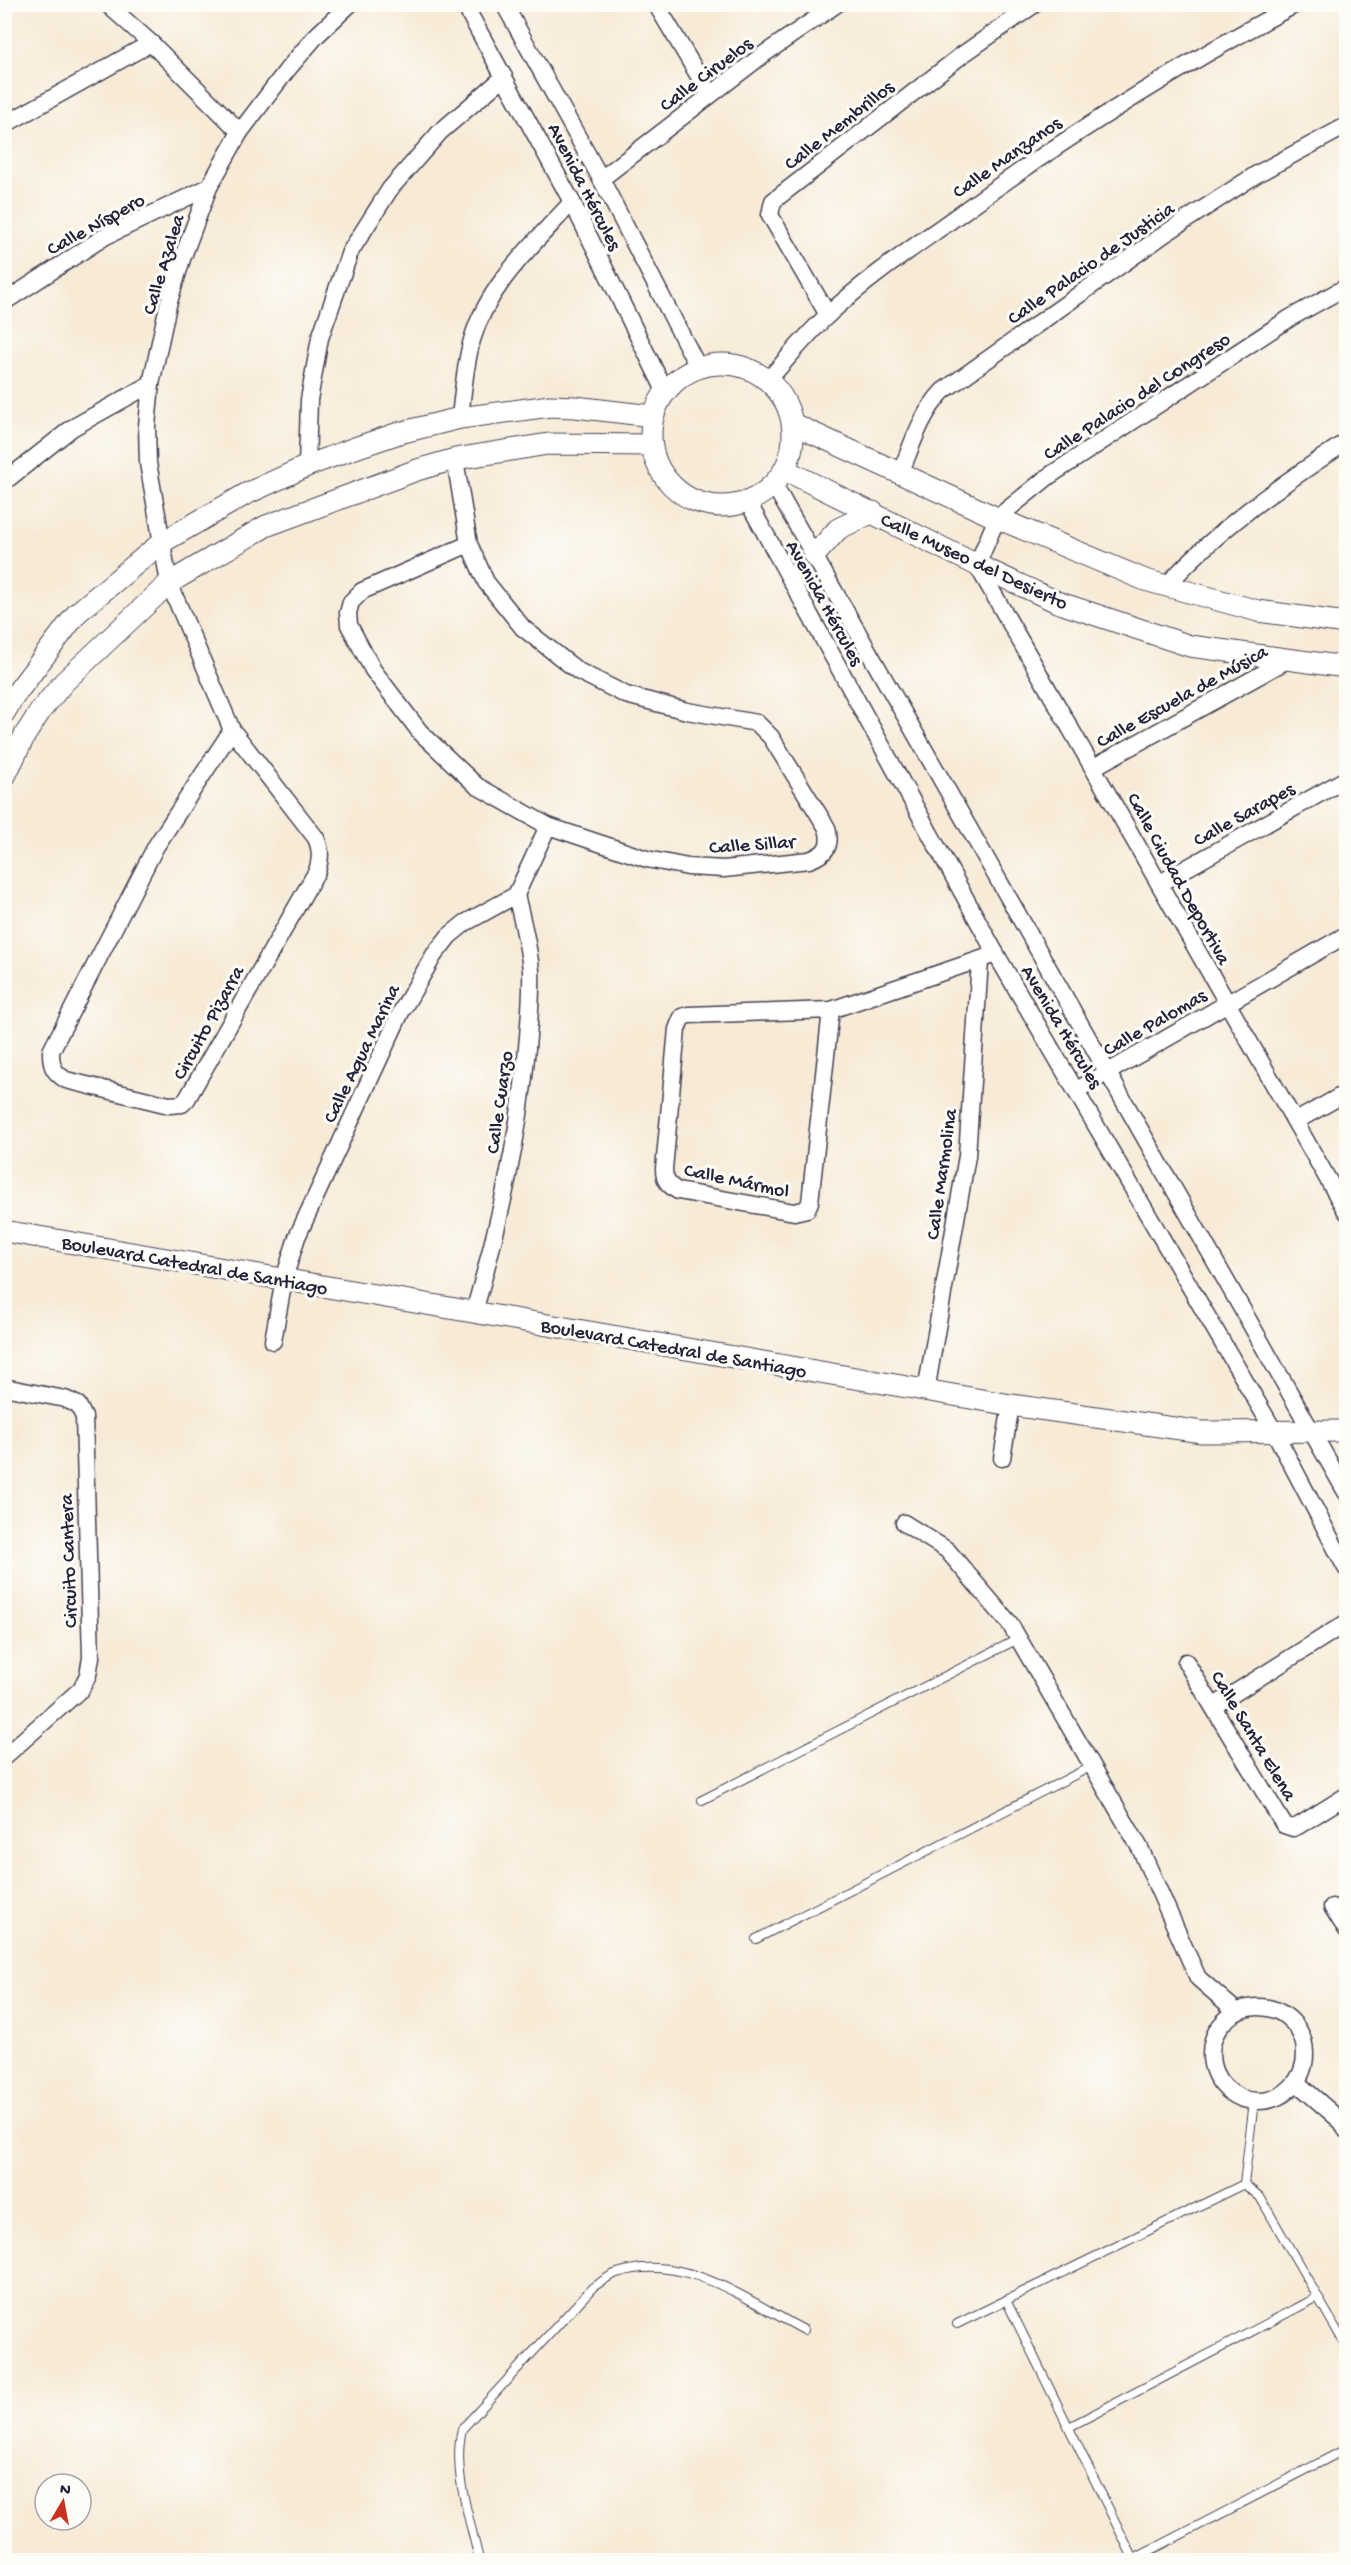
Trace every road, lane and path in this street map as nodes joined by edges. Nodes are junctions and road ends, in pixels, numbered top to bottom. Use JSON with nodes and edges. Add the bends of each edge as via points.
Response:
{"nodes":[{"id":1,"x":107,"y":4,"type":"edge"},
{"id":2,"x":350,"y":4,"type":"edge"},
{"id":3,"x":464,"y":4,"type":"edge"},
{"id":4,"x":504,"y":4,"type":"edge"},
{"id":5,"x":656,"y":4,"type":"edge"},
{"id":6,"x":837,"y":4,"type":"edge"},
{"id":7,"x":1035,"y":4,"type":"edge"},
{"id":8,"x":1296,"y":4,"type":"edge"},
{"id":9,"x":151,"y":43,"type":"junction"},
{"id":10,"x":504,"y":77,"type":"junction"},
{"id":11,"x":710,"y":95,"type":"junction"},
{"id":12,"x":4,"y":125,"type":"edge"},
{"id":13,"x":1347,"y":126,"type":"edge"},
{"id":14,"x":240,"y":132,"type":"junction"},
{"id":15,"x":601,"y":179,"type":"junction"},
{"id":16,"x":209,"y":187,"type":"junction"},
{"id":17,"x":572,"y":202,"type":"junction"},
{"id":18,"x":1347,"y":287,"type":"edge"},
{"id":19,"x":4,"y":302,"type":"edge"},
{"id":20,"x":828,"y":315,"type":"junction"},
{"id":21,"x":698,"y":367,"type":"junction"},
{"id":22,"x":768,"y":380,"type":"junction"},
{"id":23,"x":151,"y":384,"type":"junction"},
{"id":24,"x":665,"y":391,"type":"junction"},
{"id":25,"x":652,"y":416,"type":"junction"},
{"id":26,"x":460,"y":418,"type":"junction"},
{"id":27,"x":793,"y":424,"type":"junction"},
{"id":28,"x":1347,"y":442,"type":"edge"},
{"id":29,"x":650,"y":445,"type":"junction"},
{"id":30,"x":455,"y":459,"type":"junction"},
{"id":31,"x":307,"y":466,"type":"junction"},
{"id":32,"x":900,"y":474,"type":"junction"},
{"id":33,"x":780,"y":477,"type":"junction"},
{"id":34,"x":4,"y":482,"type":"edge"},
{"id":35,"x":748,"y":502,"type":"junction"},
{"id":36,"x":873,"y":512,"type":"junction"},
{"id":37,"x":997,"y":518,"type":"junction"},
{"id":38,"x":161,"y":543,"type":"junction"},
{"id":39,"x":469,"y":544,"type":"junction"},
{"id":40,"x":814,"y":556,"type":"junction"},
{"id":41,"x":976,"y":565,"type":"junction"},
{"id":42,"x":169,"y":583,"type":"junction"},
{"id":43,"x":1166,"y":586,"type":"junction"},
{"id":44,"x":1343,"y":619,"type":"edge"},
{"id":45,"x":1289,"y":659,"type":"junction"},
{"id":46,"x":1347,"y":667,"type":"edge"},
{"id":47,"x":8,"y":699,"type":"edge"},
{"id":48,"x":232,"y":730,"type":"junction"},
{"id":49,"x":1094,"y":767,"type":"junction"},
{"id":50,"x":4,"y":778,"type":"edge"},
{"id":51,"x":1347,"y":779,"type":"edge"},
{"id":52,"x":548,"y":826,"type":"junction"},
{"id":53,"x":1160,"y":883,"type":"junction"},
{"id":54,"x":516,"y":895,"type":"junction"},
{"id":55,"x":1347,"y":934,"type":"edge"},
{"id":56,"x":996,"y":954,"type":"junction"},
{"id":57,"x":980,"y":961,"type":"junction"},
{"id":58,"x":1227,"y":1004,"type":"junction"},
{"id":59,"x":831,"y":1010,"type":"junction"},
{"id":60,"x":1107,"y":1072,"type":"junction"},
{"id":61,"x":1077,"y":1090,"type":"junction"},
{"id":62,"x":1347,"y":1093,"type":"edge"},
{"id":63,"x":1296,"y":1121,"type":"junction"},
{"id":64,"x":1347,"y":1211,"type":"edge"},
{"id":65,"x":4,"y":1231,"type":"edge"},
{"id":66,"x":284,"y":1279,"type":"junction"},
{"id":67,"x":474,"y":1312,"type":"junction"},
{"id":68,"x":273,"y":1341,"type":"dead end"},
{"id":69,"x":4,"y":1387,"type":"edge"},
{"id":70,"x":926,"y":1391,"type":"junction"},
{"id":71,"x":1011,"y":1405,"type":"junction"},
{"id":72,"x":1274,"y":1431,"type":"junction"},
{"id":73,"x":1311,"y":1431,"type":"junction"},
{"id":74,"x":1347,"y":1431,"type":"edge"},
{"id":75,"x":1002,"y":1458,"type":"dead end"},
{"id":76,"x":1347,"y":1492,"type":"edge"},
{"id":77,"x":904,"y":1524,"type":"dead end"},
{"id":78,"x":1347,"y":1569,"type":"edge"},
{"id":79,"x":1347,"y":1623,"type":"edge"},
{"id":80,"x":1018,"y":1639,"type":"junction"},
{"id":81,"x":1186,"y":1662,"type":"dead end"},
{"id":82,"x":1214,"y":1706,"type":"junction"},
{"id":83,"x":4,"y":1757,"type":"edge"},
{"id":84,"x":1092,"y":1766,"type":"junction"},
{"id":85,"x":1347,"y":1796,"type":"edge"},
{"id":86,"x":702,"y":1800,"type":"dead end"},
{"id":87,"x":1332,"y":1907,"type":"dead end"},
{"id":88,"x":1347,"y":1929,"type":"edge"},
{"id":89,"x":756,"y":1939,"type":"dead end"},
{"id":90,"x":1237,"y":2012,"type":"junction"},
{"id":91,"x":1296,"y":2082,"type":"junction"},
{"id":92,"x":1254,"y":2101,"type":"junction"},
{"id":93,"x":1347,"y":2130,"type":"edge"},
{"id":94,"x":1244,"y":2184,"type":"junction"},
{"id":95,"x":1318,"y":2297,"type":"junction"},
{"id":96,"x":1006,"y":2300,"type":"junction"},
{"id":97,"x":957,"y":2324,"type":"dead end"},
{"id":98,"x":804,"y":2330,"type":"dead end"},
{"id":99,"x":1347,"y":2346,"type":"edge"},
{"id":100,"x":1069,"y":2427,"type":"junction"},
{"id":101,"x":1347,"y":2449,"type":"edge"},
{"id":102,"x":479,"y":2560,"type":"edge"},
{"id":103,"x":1134,"y":2560,"type":"edge"}],
"edges":[{"from":1,"to":9,"type":"street"},
{"from":2,"to":14,"type":"street","name":"Calle Azalea","via":[[316,36]]},
{"from":3,"to":10,"type":"street","name":"Avenida Hércules"},
{"from":4,"to":15,"type":"street","name":"Avenida Hércules"},
{"from":5,"to":11,"type":"street"},
{"from":6,"to":11,"type":"street","name":"Calle Ciruelos"},
{"from":7,"to":20,"type":"street","name":"Calle Membrillos","via":[[962,55],[773,201],[770,214]]},
{"from":8,"to":20,"type":"street","name":"Calle Manzanos","via":[[1105,113],[1003,182]]},
{"from":9,"to":12,"type":"street"},
{"from":9,"to":14,"type":"street"},
{"from":10,"to":17,"type":"street","name":"Avenida Hércules"},
{"from":10,"to":31,"type":"street","via":[[440,132],[390,189],[350,252],[320,338],[309,400]]},
{"from":11,"to":15,"type":"street","name":"Calle Ciruelos"},
{"from":13,"to":32,"type":"street","name":"Calle Palacio de Justicia","via":[[1257,174],[1166,233],[943,391],[924,416]]},
{"from":14,"to":16,"type":"street","name":"Calle Azalea"},
{"from":15,"to":21,"type":"street","name":"Avenida Hércules"},
{"from":16,"to":19,"type":"street","name":"Calle Níspero","via":[[104,237]]},
{"from":16,"to":23,"type":"street","name":"Calle Azalea","via":[[168,305]]},
{"from":17,"to":24,"type":"street","name":"Avenida Hércules"},
{"from":17,"to":26,"type":"street","via":[[502,280],[484,308],[472,337]]},
{"from":18,"to":37,"type":"street","name":"Calle Palacio del Congreso","via":[[1290,318],[1170,396],[1049,476]]},
{"from":20,"to":22,"type":"street","name":"Calle Manzanos"},
{"from":21,"to":22,"type":"street","via":[[735,364]]},
{"from":21,"to":24,"type":"street"},
{"from":22,"to":27,"type":"street","via":[[784,400]]},
{"from":23,"to":34,"type":"street","via":[[72,428]]},
{"from":23,"to":38,"type":"street","name":"Calle Azalea","via":[[148,463]]},
{"from":24,"to":25,"type":"street"},
{"from":25,"to":26,"type":"street","via":[[550,406]]},
{"from":25,"to":29,"type":"street"},
{"from":26,"to":31,"type":"street","via":[[399,433]]},
{"from":27,"to":32,"type":"street"},
{"from":27,"to":33,"type":"street","via":[[792,453]]},
{"from":28,"to":43,"type":"street","via":[[1238,516]]},
{"from":29,"to":30,"type":"street","via":[[548,444]]},
{"from":29,"to":35,"type":"street","via":[[661,475],[685,497],[716,507]]},
{"from":30,"to":39,"type":"street","name":"Calle Sillar"},
{"from":30,"to":42,"type":"street","via":[[266,526]]},
{"from":31,"to":38,"type":"street","via":[[246,494]]},
{"from":32,"to":37,"type":"street"},
{"from":33,"to":35,"type":"street"},
{"from":33,"to":36,"type":"street","name":"Calle Museo del Desierto"},
{"from":33,"to":40,"type":"street","name":"Avenida Hércules"},
{"from":35,"to":56,"type":"street","name":"Avenida Hércules"},
{"from":36,"to":40,"type":"street","via":[[838,529]]},
{"from":36,"to":41,"type":"street","name":"Calle Museo del Desierto"},
{"from":37,"to":41,"type":"street","name":"Calle Palacio del Congreso"},
{"from":37,"to":43,"type":"street"},
{"from":38,"to":42,"type":"street","name":"Calle Azalea"},
{"from":38,"to":47,"type":"street","via":[[77,613]]},
{"from":39,"to":52,"type":"street","name":"Calle Sillar","via":[[362,591],[351,602],[349,625],[373,670],[420,732],[477,786]]},
{"from":39,"to":52,"type":"street","name":"Calle Sillar","via":[[486,582],[523,628],[578,671],[626,694],[687,711],[747,719],[765,729],[830,838],[822,855],[809,860],[724,869],[647,859]]},
{"from":40,"to":60,"type":"street","name":"Avenida Hércules"},
{"from":41,"to":45,"type":"street","name":"Calle Museo del Desierto","via":[[1057,602],[1190,646]]},
{"from":41,"to":49,"type":"street","name":"Calle Ciudad Deportiva"},
{"from":42,"to":48,"type":"street","name":"Circuito Pizarra"},
{"from":42,"to":50,"type":"street","via":[[64,682],[25,735]]},
{"from":43,"to":44,"type":"street","via":[[1258,611]]},
{"from":45,"to":46,"type":"street","name":"Calle Museo del Desierto"},
{"from":45,"to":49,"type":"street","name":"Calle Escuela de Música"},
{"from":48,"to":48,"type":"street","name":"Circuito Pizarra","via":[[316,838],[320,849],[317,871],[187,1100],[169,1106],[66,1080],[51,1065],[51,1051],[156,846]]},
{"from":49,"to":53,"type":"street","name":"Calle Ciudad Deportiva"},
{"from":51,"to":53,"type":"street","name":"Calle Sarapes"},
{"from":52,"to":54,"type":"street"},
{"from":53,"to":58,"type":"street","name":"Calle Ciudad Deportiva"},
{"from":54,"to":66,"type":"street","name":"Calle Agua Marina","via":[[465,923],[448,936],[434,956],[386,1043],[326,1172]]},
{"from":54,"to":67,"type":"street","name":"Calle Cuarzo","via":[[531,972],[522,1103],[504,1200]]},
{"from":55,"to":58,"type":"street","name":"Calle Palomas"},
{"from":56,"to":57,"type":"street","name":"Calle Mármol"},
{"from":56,"to":61,"type":"street","name":"Avenida Hércules"},
{"from":57,"to":59,"type":"street","name":"Calle Mármol"},
{"from":57,"to":70,"type":"street","name":"Calle Marmolina","via":[[967,1156]]},
{"from":58,"to":60,"type":"street","name":"Calle Palomas"},
{"from":58,"to":63,"type":"street","name":"Calle Ciudad Deportiva"},
{"from":59,"to":59,"type":"street","name":"Calle Mármol","via":[[682,1017],[677,1029],[664,1169],[669,1185],[678,1191],[794,1212],[807,1209]]},
{"from":60,"to":61,"type":"street","name":"Calle Palomas"},
{"from":60,"to":73,"type":"street","name":"Avenida Hércules"},
{"from":61,"to":72,"type":"street","name":"Avenida Hércules"},
{"from":62,"to":63,"type":"street"},
{"from":63,"to":64,"type":"street","name":"Calle Ciudad Deportiva"},
{"from":65,"to":66,"type":"street","name":"Boulevard Catedral de Santiago"},
{"from":66,"to":67,"type":"street","name":"Boulevard Catedral de Santiago"},
{"from":66,"to":68,"type":"street","name":"Calle Agua Marina"},
{"from":67,"to":70,"type":"street","name":"Boulevard Catedral de Santiago"},
{"from":69,"to":83,"type":"street","name":"Circuito Cantera","via":[[65,1399],[78,1405],[84,1417],[91,1657],[81,1689]]},
{"from":70,"to":71,"type":"street","name":"Boulevard Catedral de Santiago"},
{"from":71,"to":72,"type":"street","name":"Boulevard Catedral de Santiago","via":[[1202,1432]]},
{"from":71,"to":75,"type":"street"},
{"from":72,"to":73,"type":"street","name":"Boulevard Catedral de Santiago"},
{"from":72,"to":78,"type":"street","name":"Avenida Hércules"},
{"from":73,"to":74,"type":"street","name":"Boulevard Catedral de Santiago"},
{"from":73,"to":76,"type":"street","name":"Avenida Hércules"},
{"from":77,"to":80,"type":"street","via":[[946,1550],[1010,1624]]},
{"from":79,"to":82,"type":"street"},
{"from":80,"to":84,"type":"street"},
{"from":80,"to":86,"type":"lane"},
{"from":81,"to":82,"type":"street","name":"Calle Santa Elena"},
{"from":82,"to":85,"type":"street","name":"Calle Santa Elena","via":[[1284,1825],[1298,1826]]},
{"from":84,"to":89,"type":"lane"},
{"from":84,"to":90,"type":"street","via":[[1140,1848],[1198,1978]]},
{"from":87,"to":88,"type":"street"},
{"from":90,"to":91,"type":"street","via":[[1264,2007],[1293,2022],[1306,2051],[1304,2067]]},
{"from":90,"to":92,"type":"street","via":[[1216,2031],[1211,2059],[1225,2088]]},
{"from":91,"to":92,"type":"street","via":[[1270,2100]]},
{"from":91,"to":93,"type":"street"},
{"from":92,"to":94,"type":"lane"},
{"from":94,"to":95,"type":"lane","via":[[1260,2197]]},
{"from":94,"to":96,"type":"lane"},
{"from":95,"to":99,"type":"lane"},
{"from":95,"to":100,"type":"lane"},
{"from":96,"to":97,"type":"lane"},
{"from":96,"to":100,"type":"lane"},
{"from":98,"to":102,"type":"lane","via":[[704,2277],[671,2268],[633,2269],[593,2287],[462,2429],[459,2469]]},
{"from":100,"to":103,"type":"lane"},
{"from":101,"to":103,"type":"lane"}]}
